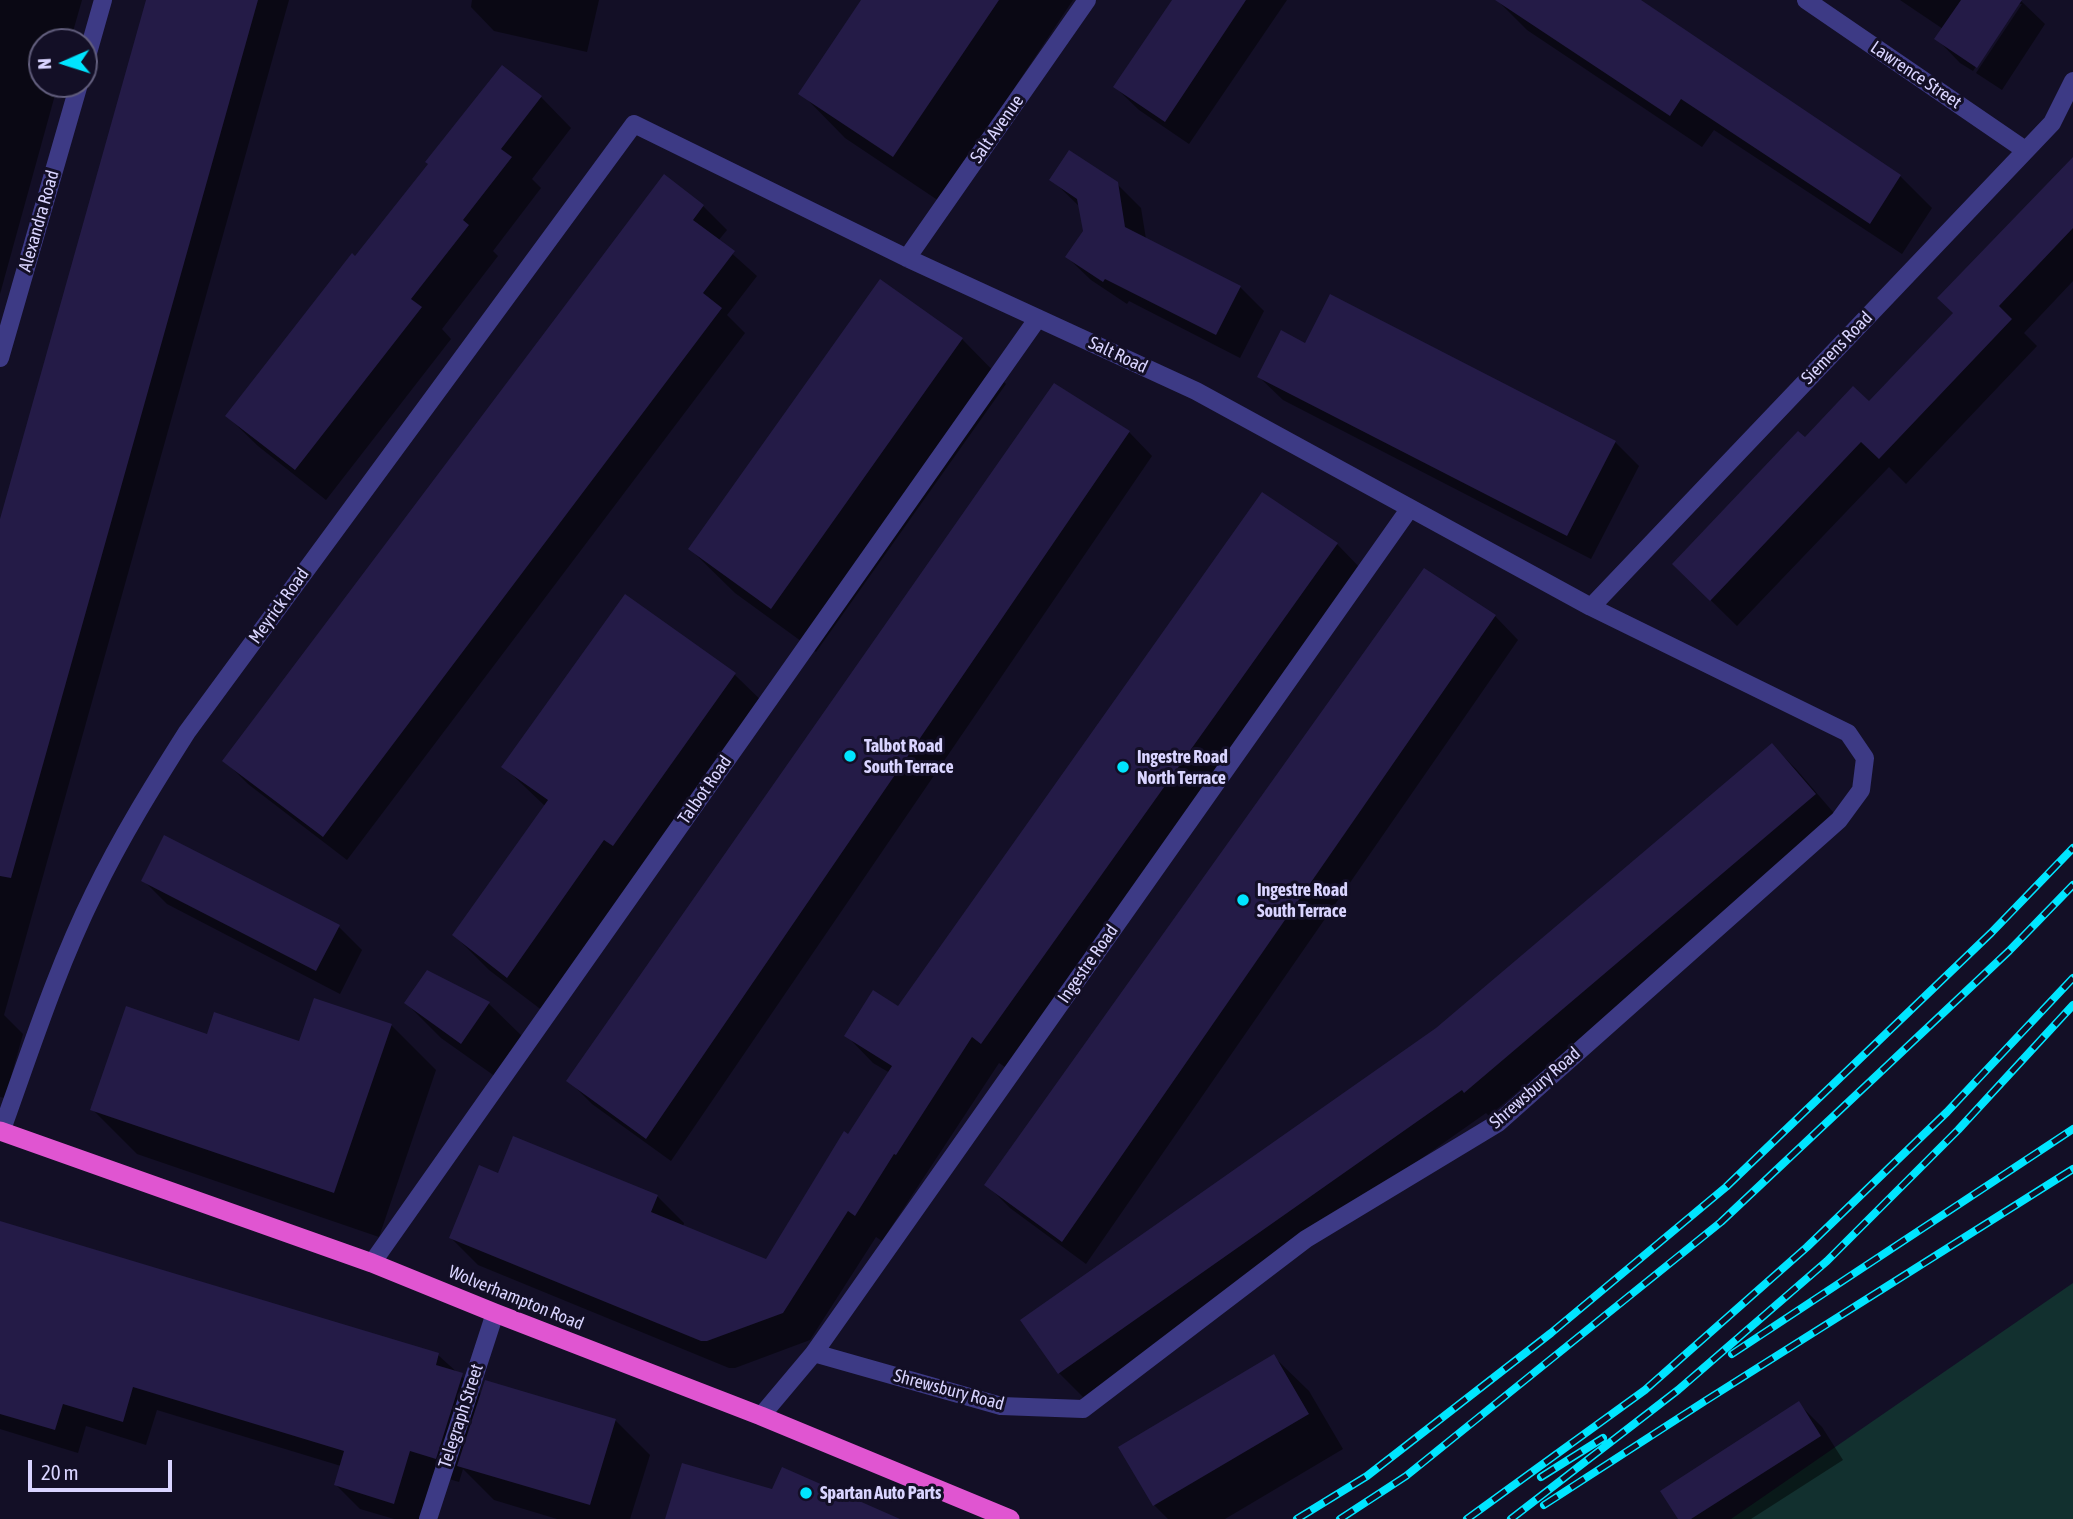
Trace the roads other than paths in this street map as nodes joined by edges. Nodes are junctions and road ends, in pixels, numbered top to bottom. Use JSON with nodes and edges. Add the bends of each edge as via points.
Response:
{"nodes":[{"id":1,"x":103,"y":0,"type":"edge"},
{"id":2,"x":1087,"y":0,"type":"edge"},
{"id":3,"x":1806,"y":0,"type":"edge"},
{"id":4,"x":95,"y":28,"type":"edge"},
{"id":5,"x":2073,"y":81,"type":"edge"},
{"id":6,"x":75,"y":98,"type":"edge"},
{"id":7,"x":634,"y":124,"type":"joint"},
{"id":8,"x":2025,"y":150,"type":"junction"},
{"id":9,"x":907,"y":258,"type":"junction"},
{"id":10,"x":1038,"y":318,"type":"junction"},
{"id":11,"x":0,"y":358,"type":"edge"},
{"id":12,"x":1410,"y":508,"type":"junction"},
{"id":13,"x":1591,"y":607,"type":"junction"},
{"id":14,"x":0,"y":1131,"type":"edge"},
{"id":15,"x":372,"y":1263,"type":"junction"},
{"id":16,"x":495,"y":1313,"type":"junction"},
{"id":17,"x":814,"y":1353,"type":"junction"},
{"id":18,"x":761,"y":1416,"type":"junction"},
{"id":19,"x":428,"y":1519,"type":"edge"},
{"id":20,"x":1010,"y":1519,"type":"edge"}],
"edges":[{"from":1,"to":4,"type":"street"},
{"from":2,"to":9,"type":"street","name":"Salt Avenue"},
{"from":3,"to":8,"type":"street","name":"Lawrence Street"},
{"from":5,"to":8,"type":"street","name":"Siemens Road","via":[[2052,123]]},
{"from":6,"to":11,"type":"street","name":"Alexandra Road"},
{"from":7,"to":9,"type":"street","name":"Salt Road"},
{"from":7,"to":14,"type":"street","name":"Meyrick Road","via":[[187,732],[147,795],[93,894]]},
{"from":8,"to":13,"type":"street","name":"Siemens Road"},
{"from":9,"to":10,"type":"street","name":"Salt Road"},
{"from":10,"to":12,"type":"street","name":"Salt Road","via":[[1196,391]]},
{"from":10,"to":15,"type":"street","name":"Talbot Road"},
{"from":12,"to":13,"type":"street","name":"Salt Road"},
{"from":12,"to":17,"type":"street","name":"Ingestre Road"},
{"from":13,"to":17,"type":"street","name":"Shrewsbury Road","via":[[1848,733],[1865,758],[1861,790],[1839,820],[1498,1123],[1306,1239],[1083,1409],[1001,1406]]},
{"from":14,"to":15,"type":"highway","name":"Wolverhampton Road"},
{"from":15,"to":16,"type":"highway","name":"Wolverhampton Road"},
{"from":16,"to":18,"type":"highway","name":"Wolverhampton Road"},
{"from":16,"to":19,"type":"street","name":"Telegraph Street"},
{"from":17,"to":18,"type":"street","name":"Ingestre Road"},
{"from":18,"to":20,"type":"highway","name":"Wolverhampton Road"}]}
